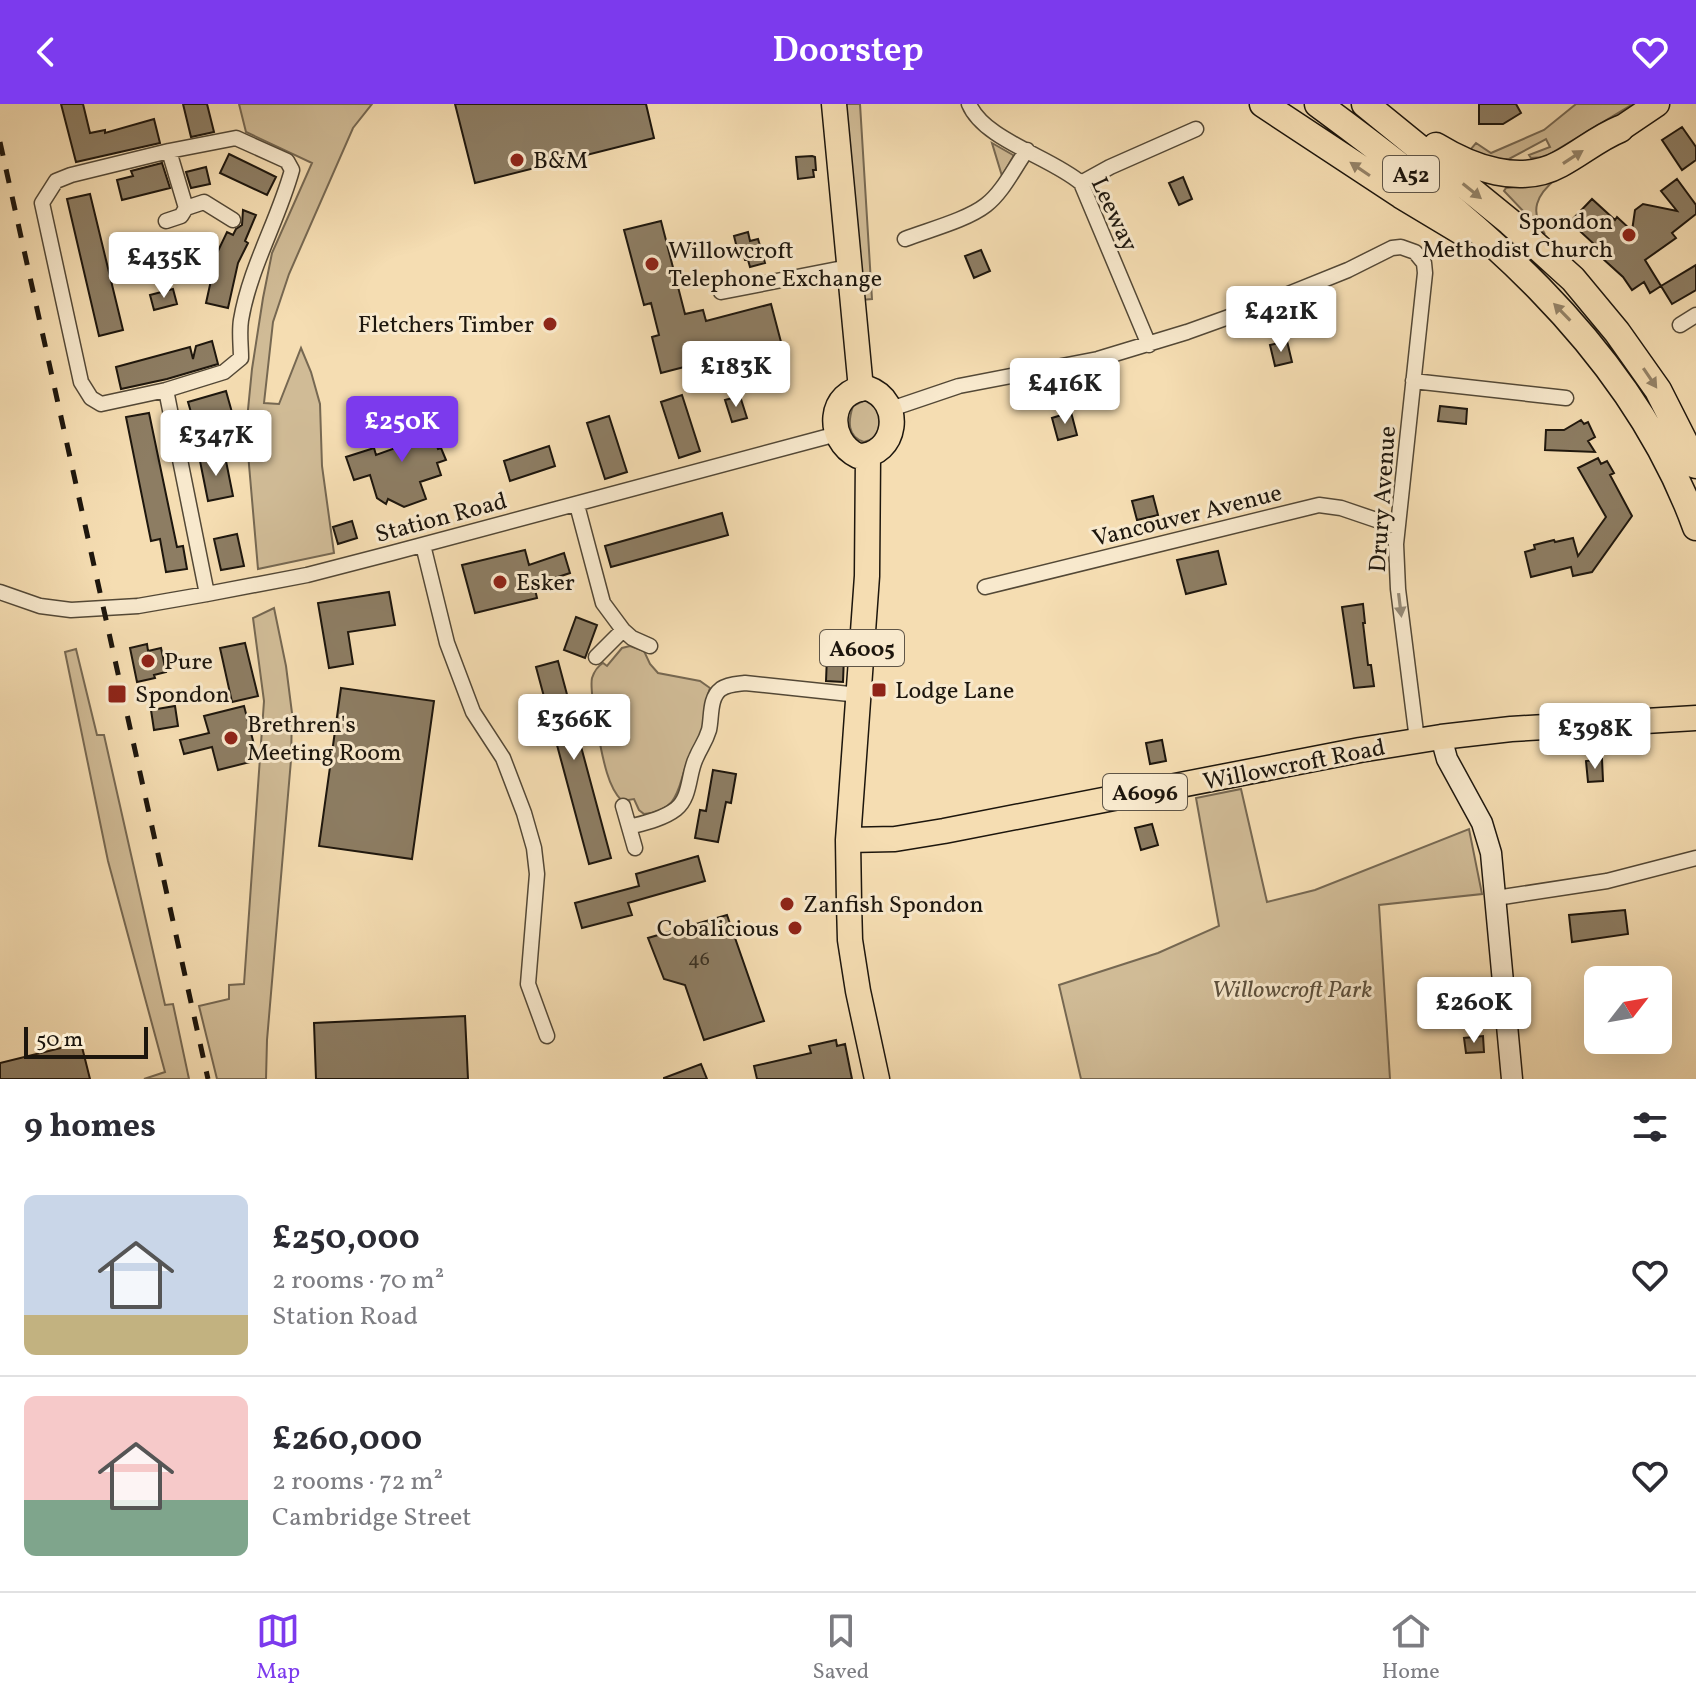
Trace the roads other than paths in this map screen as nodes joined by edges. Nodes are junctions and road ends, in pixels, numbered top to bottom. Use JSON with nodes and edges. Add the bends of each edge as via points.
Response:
{"nodes":[{"id":1,"x":834,"y":104,"type":"edge"},
{"id":2,"x":969,"y":104,"type":"edge"},
{"id":3,"x":1263,"y":104,"type":"edge"},
{"id":4,"x":1318,"y":104,"type":"edge"},
{"id":5,"x":1365,"y":104,"type":"edge"},
{"id":6,"x":1657,"y":104,"type":"edge"},
{"id":7,"x":1390,"y":123,"type":"junction"},
{"id":8,"x":1196,"y":129,"type":"dead end"},
{"id":9,"x":1620,"y":129,"type":"joint"},
{"id":10,"x":1027,"y":150,"type":"junction"},
{"id":11,"x":169,"y":151,"type":"junction"},
{"id":12,"x":1081,"y":183,"type":"junction"},
{"id":13,"x":186,"y":208,"type":"junction"},
{"id":14,"x":233,"y":220,"type":"dead end"},
{"id":15,"x":166,"y":221,"type":"dead end"},
{"id":16,"x":905,"y":239,"type":"dead end"},
{"id":17,"x":1500,"y":251,"type":"junction"},
{"id":18,"x":848,"y":267,"type":"junction"},
{"id":19,"x":721,"y":292,"type":"dead end"},
{"id":20,"x":1695,"y":317,"type":"edge"},
{"id":21,"x":1680,"y":325,"type":"dead end"},
{"id":22,"x":1149,"y":345,"type":"junction"},
{"id":23,"x":1413,"y":381,"type":"junction"},
{"id":24,"x":861,"y":389,"type":"junction"},
{"id":25,"x":166,"y":390,"type":"junction"},
{"id":26,"x":1566,"y":398,"type":"dead end"},
{"id":27,"x":891,"y":409,"type":"junction"},
{"id":28,"x":837,"y":434,"type":"junction"},
{"id":29,"x":868,"y":456,"type":"junction"},
{"id":30,"x":1696,"y":465,"type":"edge"},
{"id":31,"x":577,"y":505,"type":"junction"},
{"id":32,"x":1397,"y":527,"type":"junction"},
{"id":33,"x":1696,"y":527,"type":"edge"},
{"id":34,"x":423,"y":545,"type":"junction"},
{"id":35,"x":985,"y":587,"type":"dead end"},
{"id":36,"x":0,"y":592,"type":"edge"},
{"id":37,"x":207,"y":594,"type":"junction"},
{"id":38,"x":623,"y":630,"type":"junction"},
{"id":39,"x":650,"y":646,"type":"dead end"},
{"id":40,"x":596,"y":657,"type":"dead end"},
{"id":41,"x":859,"y":695,"type":"junction"},
{"id":42,"x":1696,"y":718,"type":"edge"},
{"id":43,"x":1429,"y":738,"type":"junction"},
{"id":44,"x":623,"y":806,"type":"dead end"},
{"id":45,"x":629,"y":827,"type":"junction"},
{"id":46,"x":848,"y":840,"type":"junction"},
{"id":47,"x":635,"y":848,"type":"dead end"},
{"id":48,"x":1696,"y":858,"type":"edge"},
{"id":49,"x":1496,"y":898,"type":"junction"},
{"id":50,"x":547,"y":1036,"type":"dead end"},
{"id":51,"x":877,"y":1079,"type":"edge"},
{"id":52,"x":1512,"y":1079,"type":"edge"}],
"edges":[{"from":1,"to":18,"type":"main road"},
{"from":2,"to":10,"type":"street","name":"Leeway","via":[[985,125]]},
{"from":17,"to":3,"type":"highway","one_way":true,"via":[[1401,195]]},
{"from":4,"to":17,"type":"highway","number":"A52","via":[[1443,199]]},
{"from":5,"to":7,"type":"highway","number":"A52"},
{"from":6,"to":9,"type":"main road"},
{"from":7,"to":9,"type":"highway","one_way":true,"via":[[1475,167],[1522,174],[1550,169]]},
{"from":7,"to":30,"type":"highway","number":"A52","one_way":true,"via":[[1545,252],[1592,301],[1658,390]]},
{"from":8,"to":12,"type":"street"},
{"from":10,"to":12,"type":"street","name":"Leeway"},
{"from":10,"to":16,"type":"street","via":[[986,205]]},
{"from":11,"to":13,"type":"street"},
{"from":11,"to":25,"type":"street","via":[[236,138],[287,161],[292,170],[252,276],[241,322],[241,358],[224,372]]},
{"from":11,"to":25,"type":"street","via":[[56,181],[42,203],[81,382],[91,398],[101,404]]},
{"from":12,"to":22,"type":"street","name":"Leeway"},
{"from":13,"to":14,"type":"street","via":[[204,202]]},
{"from":13,"to":15,"type":"street"},
{"from":33,"to":17,"type":"highway","number":"A52","one_way":true,"via":[[1669,463],[1614,375],[1565,315]]},
{"from":18,"to":19,"type":"street"},
{"from":18,"to":24,"type":"main road"},
{"from":20,"to":21,"type":"street"},
{"from":22,"to":23,"type":"street","name":"Drury Avenue","via":[[1251,309],[1392,248],[1409,248],[1423,260],[1425,273]]},
{"from":22,"to":27,"type":"street","via":[[959,386]]},
{"from":23,"to":26,"type":"street"},
{"from":23,"to":32,"type":"street","name":"Drury Avenue"},
{"from":24,"to":27,"type":"main road","via":[[873,390]]},
{"from":24,"to":28,"type":"main road","via":[[845,395],[839,406]]},
{"from":25,"to":37,"type":"street"},
{"from":27,"to":29,"type":"main road","via":[[890,434]]},
{"from":28,"to":29,"type":"main road","via":[[850,452]]},
{"from":28,"to":31,"type":"street","name":"Station Road"},
{"from":29,"to":41,"type":"main road","number":"A6005"},
{"from":31,"to":34,"type":"street","name":"Station Road"},
{"from":31,"to":38,"type":"street","via":[[603,603]]},
{"from":32,"to":35,"type":"street","name":"Vancouver Avenue","via":[[1319,505]]},
{"from":32,"to":43,"type":"street","name":"Drury Avenue","one_way":true,"via":[[1398,589]]},
{"from":34,"to":37,"type":"street","name":"Station Road"},
{"from":34,"to":50,"type":"street","via":[[447,643],[473,712],[503,758],[534,848],[537,874],[528,984]]},
{"from":36,"to":37,"type":"street","name":"Station Road","via":[[71,610]]},
{"from":38,"to":39,"type":"street"},
{"from":38,"to":40,"type":"street"},
{"from":41,"to":45,"type":"street","via":[[745,683],[721,689],[713,699],[710,726],[685,797],[676,809]]},
{"from":41,"to":46,"type":"main road","number":"A6005"},
{"from":42,"to":43,"type":"main road","name":"Willowcroft Road","number":"A6096"},
{"from":43,"to":46,"type":"main road","name":"Willowcroft Road","number":"A6096","via":[[944,831]]},
{"from":43,"to":49,"type":"street","via":[[1447,759],[1485,831]]},
{"from":44,"to":45,"type":"street"},
{"from":45,"to":47,"type":"street"},
{"from":46,"to":51,"type":"main road","number":"A6005","via":[[850,940]]},
{"from":48,"to":49,"type":"street","via":[[1607,881]]},
{"from":49,"to":52,"type":"street"}]}
